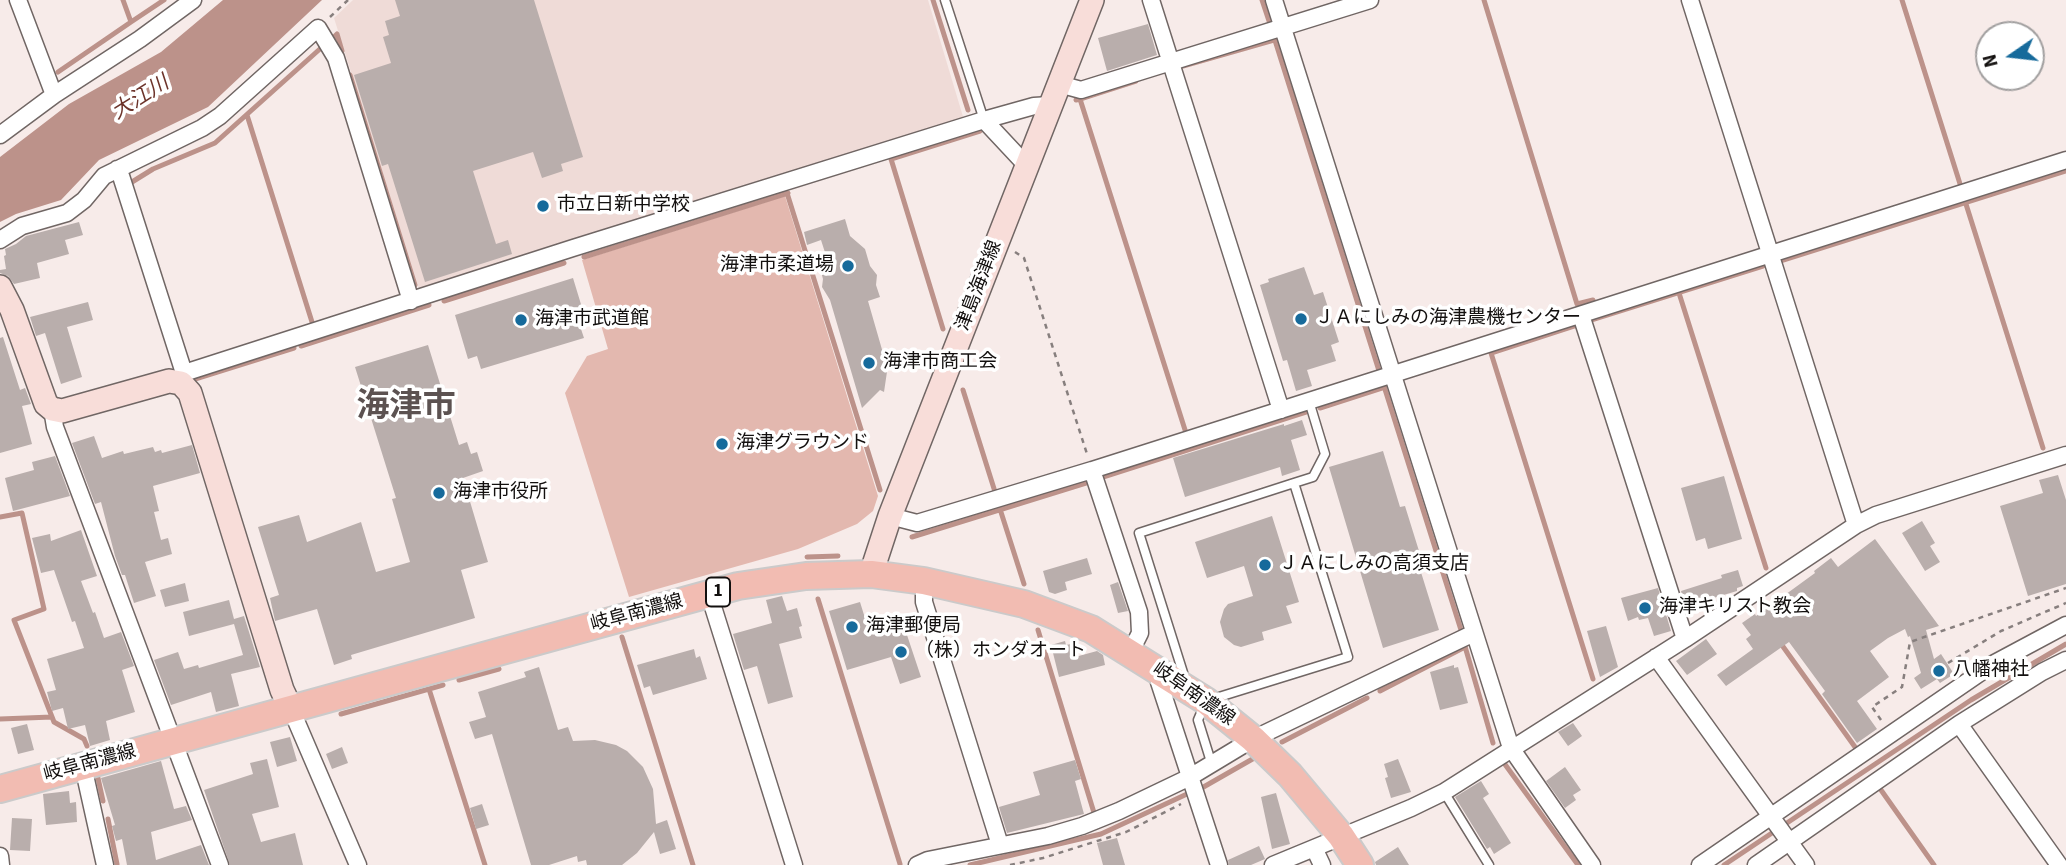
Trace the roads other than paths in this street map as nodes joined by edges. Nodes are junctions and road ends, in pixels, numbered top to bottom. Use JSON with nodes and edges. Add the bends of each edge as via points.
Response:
{"nodes":[{"id":1,"x":18,"y":0,"type":"edge"},
{"id":2,"x":193,"y":0,"type":"edge"},
{"id":3,"x":945,"y":0,"type":"edge"},
{"id":4,"x":1092,"y":0,"type":"edge"},
{"id":5,"x":1151,"y":0,"type":"edge"},
{"id":6,"x":1274,"y":0,"type":"edge"},
{"id":7,"x":1370,"y":0,"type":"edge"},
{"id":8,"x":1690,"y":0,"type":"edge"},
{"id":9,"x":1283,"y":27,"type":"junction"},
{"id":10,"x":1171,"y":62,"type":"junction"},
{"id":11,"x":54,"y":95,"type":"junction"},
{"id":12,"x":1055,"y":95,"type":"junction"},
{"id":13,"x":984,"y":120,"type":"junction"},
{"id":14,"x":0,"y":135,"type":"edge"},
{"id":15,"x":2066,"y":160,"type":"edge"},
{"id":16,"x":1027,"y":166,"type":"junction"},
{"id":17,"x":117,"y":169,"type":"junction"},
{"id":18,"x":0,"y":240,"type":"edge"},
{"id":19,"x":1771,"y":255,"type":"junction"},
{"id":20,"x":0,"y":287,"type":"edge"},
{"id":21,"x":411,"y":301,"type":"junction"},
{"id":22,"x":1581,"y":315,"type":"junction"},
{"id":23,"x":1393,"y":374,"type":"junction"},
{"id":24,"x":183,"y":378,"type":"junction"},
{"id":25,"x":1309,"y":401,"type":"junction"},
{"id":26,"x":52,"y":410,"type":"junction"},
{"id":27,"x":1281,"y":410,"type":"junction"},
{"id":28,"x":2066,"y":455,"type":"edge"},
{"id":29,"x":1092,"y":470,"type":"junction"},
{"id":30,"x":1294,"y":483,"type":"junction"},
{"id":31,"x":890,"y":516,"type":"junction"},
{"id":32,"x":1856,"y":525,"type":"junction"},
{"id":33,"x":871,"y":574,"type":"junction"},
{"id":34,"x":924,"y":581,"type":"junction"},
{"id":35,"x":709,"y":594,"type":"junction"},
{"id":36,"x":2066,"y":625,"type":"edge"},
{"id":37,"x":1474,"y":633,"type":"junction"},
{"id":38,"x":1685,"y":639,"type":"junction"},
{"id":39,"x":1130,"y":653,"type":"junction"},
{"id":40,"x":1656,"y":657,"type":"junction"},
{"id":41,"x":2066,"y":660,"type":"edge"},
{"id":42,"x":1161,"y":672,"type":"junction"},
{"id":43,"x":1197,"y":695,"type":"junction"},
{"id":44,"x":291,"y":709,"type":"junction"},
{"id":45,"x":1959,"y":724,"type":"junction"},
{"id":46,"x":1253,"y":739,"type":"junction"},
{"id":47,"x":173,"y":742,"type":"junction"},
{"id":48,"x":1511,"y":748,"type":"junction"},
{"id":49,"x":83,"y":765,"type":"junction"},
{"id":50,"x":1212,"y":765,"type":"junction"},
{"id":51,"x":1189,"y":777,"type":"junction"},
{"id":52,"x":0,"y":789,"type":"edge"},
{"id":53,"x":1444,"y":792,"type":"junction"},
{"id":54,"x":1773,"y":819,"type":"junction"},
{"id":55,"x":1341,"y":836,"type":"junction"},
{"id":56,"x":1788,"y":839,"type":"junction"},
{"id":57,"x":1000,"y":845,"type":"junction"},
{"id":58,"x":1314,"y":848,"type":"junction"},
{"id":59,"x":0,"y":856,"type":"edge"},
{"id":60,"x":925,"y":863,"type":"edge"},
{"id":61,"x":1,"y":865,"type":"edge"},
{"id":62,"x":105,"y":865,"type":"edge"},
{"id":63,"x":220,"y":865,"type":"edge"},
{"id":64,"x":358,"y":865,"type":"edge"},
{"id":65,"x":794,"y":865,"type":"edge"},
{"id":66,"x":1219,"y":865,"type":"edge"},
{"id":67,"x":1273,"y":865,"type":"edge"},
{"id":68,"x":1322,"y":865,"type":"edge"},
{"id":69,"x":1360,"y":865,"type":"edge"},
{"id":70,"x":1489,"y":865,"type":"edge"},
{"id":71,"x":1592,"y":865,"type":"edge"},
{"id":72,"x":1700,"y":865,"type":"edge"},
{"id":73,"x":1756,"y":865,"type":"edge"},
{"id":74,"x":1806,"y":865,"type":"edge"},
{"id":75,"x":2059,"y":865,"type":"edge"}],
"edges":[{"from":1,"to":11,"type":"street"},
{"from":2,"to":11,"type":"street"},
{"from":3,"to":13,"type":"lane"},
{"from":4,"to":12,"type":"street","name":"津島海津線"},
{"from":5,"to":10,"type":"street"},
{"from":6,"to":9,"type":"street"},
{"from":7,"to":9,"type":"street"},
{"from":8,"to":19,"type":"street"},
{"from":9,"to":10,"type":"street"},
{"from":9,"to":23,"type":"street"},
{"from":10,"to":12,"type":"street"},
{"from":10,"to":27,"type":"street"},
{"from":11,"to":14,"type":"street"},
{"from":12,"to":13,"type":"street"},
{"from":12,"to":16,"type":"street","name":"津島海津線"},
{"from":13,"to":16,"type":"street"},
{"from":13,"to":21,"type":"street"},
{"from":15,"to":19,"type":"street"},
{"from":16,"to":31,"type":"street","name":"津島海津線"},
{"from":17,"to":18,"type":"street","via":[[67,214],[22,226]]},
{"from":17,"to":21,"type":"street","via":[[220,116],[318,28],[336,58]]},
{"from":17,"to":24,"type":"street"},
{"from":19,"to":22,"type":"street"},
{"from":19,"to":32,"type":"street"},
{"from":20,"to":26,"type":"street"},
{"from":21,"to":24,"type":"street"},
{"from":22,"to":23,"type":"street"},
{"from":22,"to":38,"type":"street"},
{"from":23,"to":25,"type":"street"},
{"from":23,"to":37,"type":"street"},
{"from":24,"to":26,"type":"street"},
{"from":24,"to":44,"type":"street"},
{"from":25,"to":27,"type":"street"},
{"from":25,"to":30,"type":"lane","via":[[1325,454],[1313,477]]},
{"from":26,"to":47,"type":"street"},
{"from":27,"to":29,"type":"street"},
{"from":28,"to":32,"type":"street"},
{"from":29,"to":31,"type":"street","via":[[917,523]]},
{"from":29,"to":39,"type":"street","via":[[1139,612],[1140,633]]},
{"from":30,"to":43,"type":"lane","via":[[1139,533]]},
{"from":30,"to":43,"type":"lane","via":[[1348,657]]},
{"from":31,"to":33,"type":"street","name":"津島海津線"},
{"from":32,"to":38,"type":"street"},
{"from":33,"to":34,"type":"main road","name":"岐阜南濃線","number":"1"},
{"from":33,"to":35,"type":"main road","name":"岐阜南濃線","number":"1","via":[[806,576]]},
{"from":34,"to":39,"type":"main road","name":"岐阜南濃線","number":"1","via":[[1024,604],[1091,629]]},
{"from":34,"to":57,"type":"street","via":[[924,602]]},
{"from":35,"to":44,"type":"main road","name":"岐阜南濃線","number":"1"},
{"from":35,"to":65,"type":"street"},
{"from":36,"to":54,"type":"street","via":[[1993,664]]},
{"from":37,"to":46,"type":"street"},
{"from":37,"to":48,"type":"street"},
{"from":38,"to":40,"type":"street"},
{"from":39,"to":42,"type":"main road","name":"岐阜南濃線","number":"1"},
{"from":40,"to":48,"type":"street"},
{"from":40,"to":54,"type":"street"},
{"from":41,"to":45,"type":"street"},
{"from":42,"to":43,"type":"main road","name":"岐阜南濃線","number":"1"},
{"from":42,"to":51,"type":"street","via":[[1159,682]]},
{"from":43,"to":46,"type":"main road","name":"岐阜南濃線","number":"1"},
{"from":43,"to":50,"type":"lane","via":[[1198,720]]},
{"from":44,"to":47,"type":"main road","name":"岐阜南濃線","number":"1"},
{"from":44,"to":64,"type":"street"},
{"from":45,"to":56,"type":"street"},
{"from":45,"to":75,"type":"street"},
{"from":46,"to":50,"type":"street"},
{"from":46,"to":55,"type":"main road","name":"岐阜南濃線","number":"1"},
{"from":47,"to":49,"type":"main road","name":"岐阜南濃線","number":"1"},
{"from":47,"to":63,"type":"street"},
{"from":48,"to":53,"type":"street"},
{"from":48,"to":71,"type":"street"},
{"from":49,"to":52,"type":"main road","name":"岐阜南濃線","number":"1"},
{"from":49,"to":62,"type":"street"},
{"from":50,"to":51,"type":"street"},
{"from":51,"to":57,"type":"street","via":[[1082,826]]},
{"from":51,"to":66,"type":"street"},
{"from":53,"to":55,"type":"street"},
{"from":53,"to":70,"type":"lane"},
{"from":54,"to":56,"type":"street"},
{"from":54,"to":72,"type":"street"},
{"from":55,"to":58,"type":"street"},
{"from":55,"to":69,"type":"main road","name":"岐阜南濃線","number":"1"},
{"from":56,"to":73,"type":"street"},
{"from":56,"to":74,"type":"street"},
{"from":57,"to":60,"type":"street"},
{"from":58,"to":67,"type":"street"},
{"from":58,"to":68,"type":"street"},
{"from":59,"to":61,"type":"street"}]}
